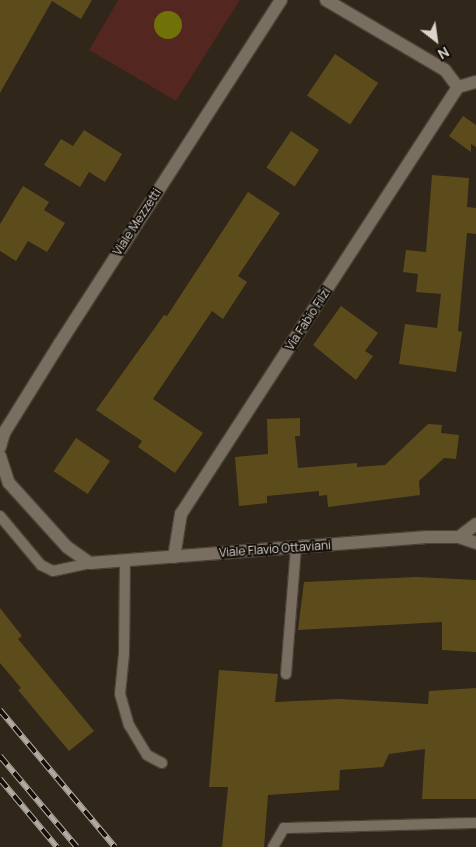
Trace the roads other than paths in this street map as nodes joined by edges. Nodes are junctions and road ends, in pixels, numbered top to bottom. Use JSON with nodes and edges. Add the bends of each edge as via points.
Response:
{"nodes":[{"id":1,"x":281,"y":0,"type":"edge"},
{"id":2,"x":326,"y":0,"type":"edge"},
{"id":3,"x":476,"y":82,"type":"edge"},
{"id":4,"x":458,"y":87,"type":"junction"},
{"id":5,"x":0,"y":447,"type":"edge"},
{"id":6,"x":0,"y":456,"type":"edge"},
{"id":7,"x":0,"y":516,"type":"edge"},
{"id":8,"x":476,"y":524,"type":"edge"},
{"id":9,"x":459,"y":538,"type":"junction"},
{"id":10,"x":476,"y":543,"type":"edge"},
{"id":11,"x":296,"y":547,"type":"junction"},
{"id":12,"x":174,"y":557,"type":"junction"},
{"id":13,"x":125,"y":561,"type":"junction"},
{"id":14,"x":90,"y":563,"type":"junction"},
{"id":15,"x":286,"y":674,"type":"dead end"},
{"id":16,"x":162,"y":763,"type":"dead end"},
{"id":17,"x":476,"y":823,"type":"edge"},
{"id":18,"x":273,"y":847,"type":"edge"}],
"edges":[{"from":1,"to":5,"type":"main road","name":"Viale Mezzetti","via":[[60,342],[4,433]]},
{"from":2,"to":4,"type":"main road","via":[[445,70]]},
{"from":3,"to":4,"type":"main road"},
{"from":4,"to":12,"type":"main road","name":"Via Fabio Filzi","via":[[181,514]]},
{"from":6,"to":14,"type":"main road","via":[[9,483],[67,547]]},
{"from":7,"to":14,"type":"lane","via":[[41,565],[53,571]]},
{"from":8,"to":9,"type":"main road"},
{"from":9,"to":10,"type":"main road","name":"Viale Flavio Ottaviani"},
{"from":9,"to":11,"type":"main road","name":"Viale Flavio Ottaviani"},
{"from":11,"to":12,"type":"main road","name":"Viale Flavio Ottaviani"},
{"from":11,"to":15,"type":"lane"},
{"from":12,"to":13,"type":"main road","name":"Viale Flavio Ottaviani"},
{"from":13,"to":14,"type":"main road","name":"Viale Flavio Ottaviani"},
{"from":13,"to":16,"type":"lane","via":[[120,694],[129,725],[147,755]]},
{"from":17,"to":18,"type":"lane","via":[[284,828]]}]}
